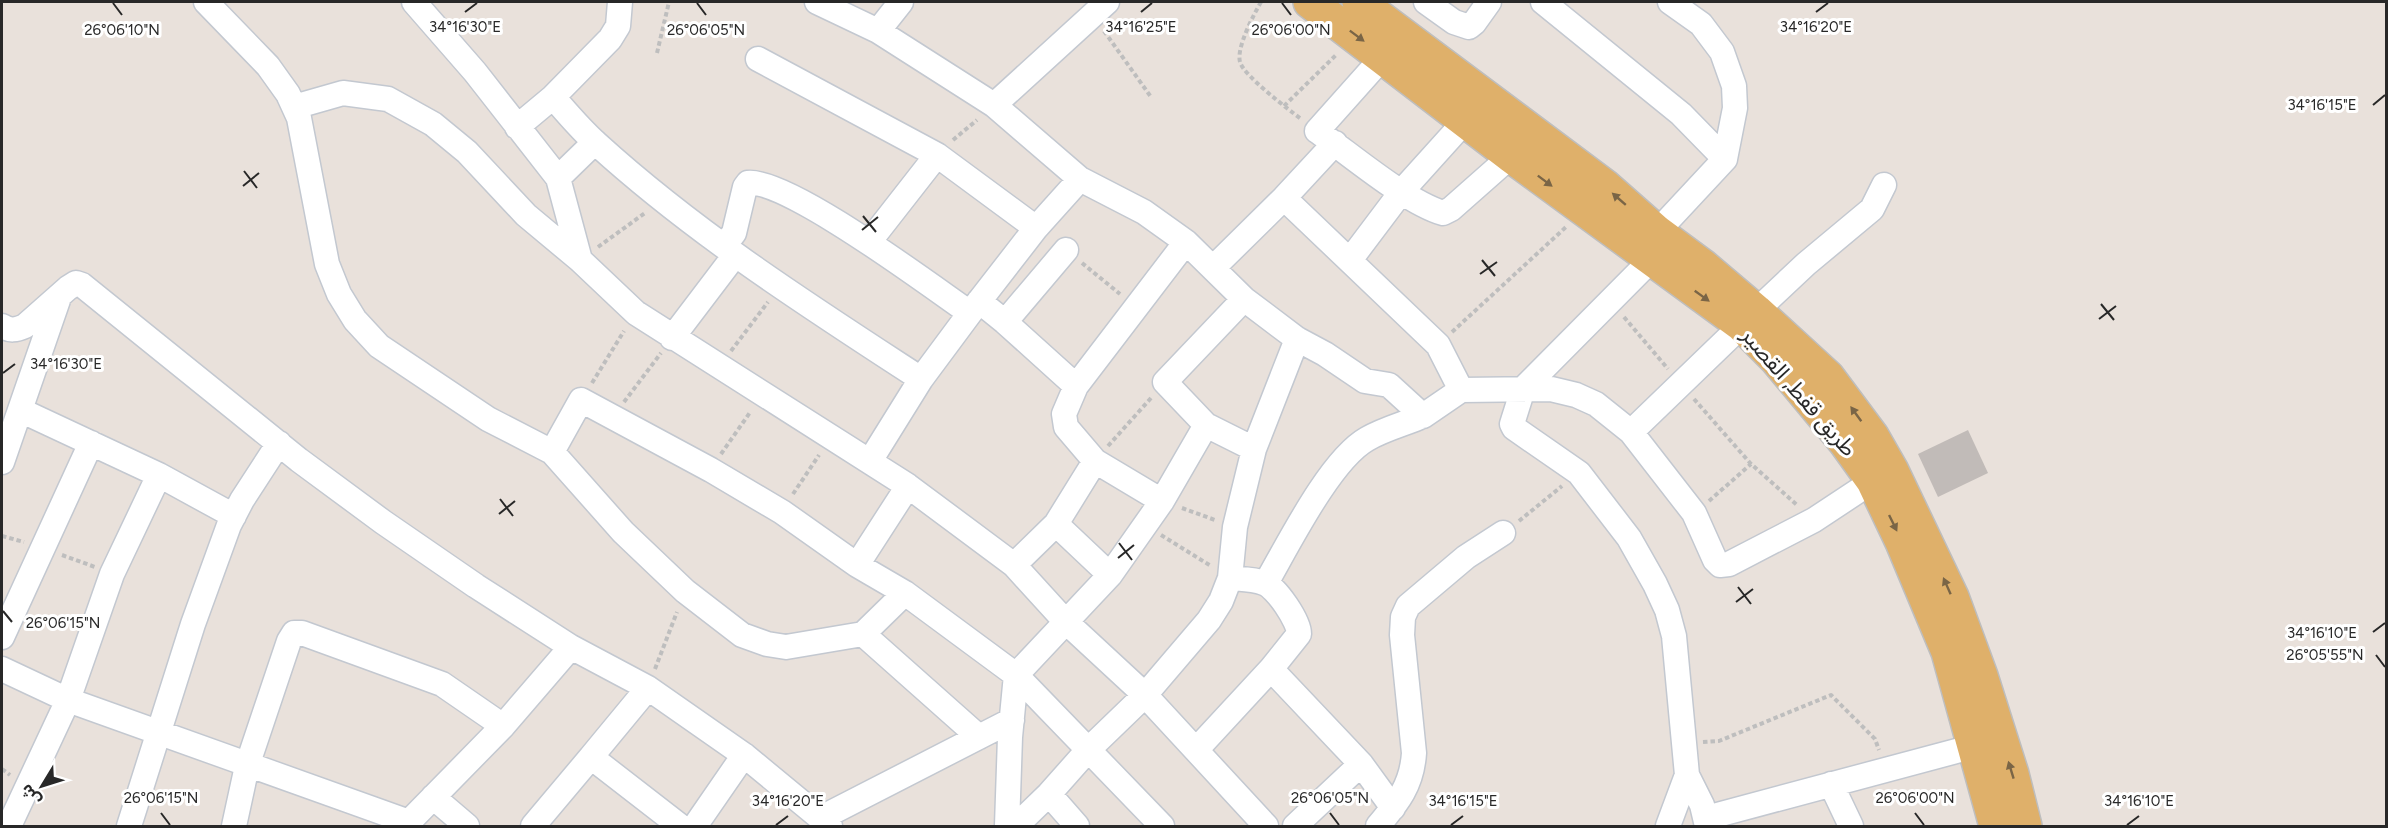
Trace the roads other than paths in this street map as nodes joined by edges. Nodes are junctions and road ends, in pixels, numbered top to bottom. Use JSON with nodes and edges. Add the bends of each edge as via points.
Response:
{"nodes":[{"id":1,"x":206,"y":2,"type":"edge"},
{"id":2,"x":414,"y":2,"type":"edge"},
{"id":3,"x":620,"y":2,"type":"edge"},
{"id":4,"x":817,"y":2,"type":"edge"},
{"id":5,"x":901,"y":2,"type":"edge"},
{"id":6,"x":1310,"y":2,"type":"edge"},
{"id":7,"x":1426,"y":2,"type":"edge"},
{"id":8,"x":1489,"y":2,"type":"edge"},
{"id":9,"x":1543,"y":2,"type":"edge"},
{"id":10,"x":1670,"y":2,"type":"edge"},
{"id":11,"x":1100,"y":9,"type":"edge"},
{"id":12,"x":1370,"y":14,"type":"edge"},
{"id":13,"x":878,"y":31,"type":"junction"},
{"id":14,"x":1383,"y":57,"type":"junction"},
{"id":15,"x":758,"y":59,"type":"dead end"},
{"id":16,"x":553,"y":97,"type":"junction"},
{"id":17,"x":994,"y":105,"type":"junction"},
{"id":18,"x":294,"y":107,"type":"junction"},
{"id":19,"x":1466,"y":120,"type":"junction"},
{"id":20,"x":517,"y":127,"type":"junction"},
{"id":21,"x":595,"y":142,"type":"junction"},
{"id":22,"x":1335,"y":143,"type":"junction"},
{"id":23,"x":937,"y":155,"type":"junction"},
{"id":24,"x":1511,"y":156,"type":"junction"},
{"id":25,"x":1725,"y":159,"type":"junction"},
{"id":26,"x":558,"y":178,"type":"junction"},
{"id":27,"x":1080,"y":179,"type":"junction"},
{"id":28,"x":1884,"y":185,"type":"dead end"},
{"id":29,"x":1402,"y":191,"type":"junction"},
{"id":30,"x":1284,"y":198,"type":"junction"},
{"id":31,"x":1036,"y":228,"type":"junction"},
{"id":32,"x":869,"y":242,"type":"junction"},
{"id":33,"x":1186,"y":242,"type":"junction"},
{"id":34,"x":1654,"y":246,"type":"junction"},
{"id":35,"x":730,"y":250,"type":"junction"},
{"id":36,"x":1066,"y":250,"type":"road end"},
{"id":37,"x":580,"y":260,"type":"junction"},
{"id":38,"x":1350,"y":260,"type":"junction"},
{"id":39,"x":1213,"y":267,"type":"junction"},
{"id":40,"x":61,"y":293,"type":"junction"},
{"id":41,"x":1244,"y":299,"type":"junction"},
{"id":42,"x":975,"y":307,"type":"junction"},
{"id":43,"x":1749,"y":318,"type":"junction"},
{"id":44,"x":1005,"y":322,"type":"junction"},
{"id":45,"x":2,"y":326,"type":"edge"},
{"id":46,"x":672,"y":338,"type":"junction"},
{"id":47,"x":1297,"y":339,"type":"junction"},
{"id":48,"x":921,"y":379,"type":"junction"},
{"id":49,"x":1076,"y":386,"type":"junction"},
{"id":50,"x":1523,"y":389,"type":"junction"},
{"id":51,"x":1461,"y":390,"type":"junction"},
{"id":52,"x":20,"y":410,"type":"junction"},
{"id":53,"x":1423,"y":416,"type":"junction"},
{"id":54,"x":1206,"y":425,"type":"junction"},
{"id":55,"x":1632,"y":432,"type":"junction"},
{"id":56,"x":91,"y":443,"type":"junction"},
{"id":57,"x":279,"y":443,"type":"junction"},
{"id":58,"x":1254,"y":449,"type":"junction"},
{"id":59,"x":552,"y":452,"type":"junction"},
{"id":60,"x":870,"y":461,"type":"junction"},
{"id":61,"x":1095,"y":461,"type":"junction"},
{"id":62,"x":2,"y":462,"type":"edge"},
{"id":63,"x":159,"y":475,"type":"junction"},
{"id":64,"x":1873,"y":482,"type":"junction"},
{"id":65,"x":908,"y":486,"type":"junction"},
{"id":66,"x":1162,"y":501,"type":"junction"},
{"id":67,"x":234,"y":516,"type":"junction"},
{"id":68,"x":1056,"y":524,"type":"junction"},
{"id":69,"x":1503,"y":533,"type":"road end"},
{"id":70,"x":857,"y":565,"type":"junction"},
{"id":71,"x":1014,"y":565,"type":"junction"},
{"id":72,"x":1110,"y":575,"type":"junction"},
{"id":73,"x":1230,"y":578,"type":"junction"},
{"id":74,"x":1266,"y":583,"type":"junction"},
{"id":75,"x":905,"y":593,"type":"junction"},
{"id":76,"x":1065,"y":621,"type":"junction"},
{"id":77,"x":863,"y":634,"type":"junction"},
{"id":78,"x":2,"y":637,"type":"edge"},
{"id":79,"x":571,"y":647,"type":"junction"},
{"id":80,"x":2,"y":669,"type":"edge"},
{"id":81,"x":1271,"y":669,"type":"junction"},
{"id":82,"x":1016,"y":675,"type":"junction"},
{"id":83,"x":648,"y":688,"type":"junction"},
{"id":84,"x":1145,"y":695,"type":"junction"},
{"id":85,"x":68,"y":700,"type":"junction"},
{"id":86,"x":1012,"y":720,"type":"junction"},
{"id":87,"x":503,"y":726,"type":"junction"},
{"id":88,"x":158,"y":734,"type":"junction"},
{"id":89,"x":979,"y":737,"type":"junction"},
{"id":90,"x":1975,"y":746,"type":"junction"},
{"id":91,"x":1088,"y":750,"type":"junction"},
{"id":92,"x":1196,"y":750,"type":"junction"},
{"id":93,"x":744,"y":754,"type":"junction"},
{"id":94,"x":591,"y":758,"type":"junction"},
{"id":95,"x":1361,"y":764,"type":"junction"},
{"id":96,"x":247,"y":766,"type":"junction"},
{"id":97,"x":1688,"y":776,"type":"junction"},
{"id":98,"x":1831,"y":784,"type":"junction"},
{"id":99,"x":1049,"y":794,"type":"junction"},
{"id":100,"x":434,"y":796,"type":"junction"},
{"id":101,"x":1386,"y":817,"type":"edge"},
{"id":102,"x":826,"y":822,"type":"edge"},
{"id":103,"x":1706,"y":822,"type":"edge"},
{"id":104,"x":407,"y":824,"type":"edge"},
{"id":105,"x":9,"y":826,"type":"edge"},
{"id":106,"x":129,"y":826,"type":"edge"},
{"id":107,"x":234,"y":826,"type":"edge"},
{"id":108,"x":466,"y":826,"type":"edge"},
{"id":109,"x":533,"y":826,"type":"edge"},
{"id":110,"x":680,"y":826,"type":"edge"},
{"id":111,"x":695,"y":826,"type":"edge"},
{"id":112,"x":1007,"y":826,"type":"edge"},
{"id":113,"x":1016,"y":826,"type":"edge"},
{"id":114,"x":1077,"y":826,"type":"edge"},
{"id":115,"x":1162,"y":826,"type":"edge"},
{"id":116,"x":1266,"y":826,"type":"edge"},
{"id":117,"x":1295,"y":826,"type":"edge"},
{"id":118,"x":1668,"y":826,"type":"edge"},
{"id":119,"x":1851,"y":826,"type":"edge"},
{"id":120,"x":1996,"y":826,"type":"edge"},
{"id":121,"x":2025,"y":826,"type":"edge"}],
"edges":[{"from":1,"to":18,"type":"street","via":[[268,66]]},
{"from":2,"to":20,"type":"street"},
{"from":3,"to":16,"type":"street","via":[[618,26],[610,39]]},
{"from":4,"to":13,"type":"street"},
{"from":5,"to":13,"type":"street"},
{"from":6,"to":12,"type":"main road","name":"طريق قفط, القصير"},
{"from":7,"to":8,"type":"street","via":[[1454,22],[1469,27]]},
{"from":9,"to":25,"type":"street","via":[[1681,114]]},
{"from":10,"to":25,"type":"street","via":[[1708,33],[1722,52],[1734,86],[1735,108]]},
{"from":11,"to":17,"type":"street"},
{"from":12,"to":14,"type":"main road","name":"طريق قفط, القصير","one_way":true},
{"from":34,"to":12,"type":"main road","name":"طريق قفط, القصير","one_way":true,"via":[[1606,187]]},
{"from":13,"to":17,"type":"street"},
{"from":14,"to":19,"type":"main road","name":"طريق قفط, القصير"},
{"from":14,"to":22,"type":"street","via":[[1317,131]]},
{"from":15,"to":23,"type":"street"},
{"from":16,"to":20,"type":"street"},
{"from":16,"to":21,"type":"street"},
{"from":17,"to":27,"type":"street"},
{"from":18,"to":37,"type":"street","via":[[344,93],[388,99],[433,124],[459,145],[526,215]]},
{"from":18,"to":59,"type":"street","via":[[327,264],[355,320],[379,346],[488,418]]},
{"from":19,"to":24,"type":"main road","name":"طريق قفط, القصير"},
{"from":19,"to":29,"type":"street"},
{"from":20,"to":26,"type":"street"},
{"from":21,"to":26,"type":"street"},
{"from":21,"to":35,"type":"street"},
{"from":22,"to":29,"type":"street"},
{"from":22,"to":30,"type":"street"},
{"from":23,"to":31,"type":"street"},
{"from":23,"to":32,"type":"street"},
{"from":24,"to":29,"type":"street","via":[[1443,213]]},
{"from":24,"to":34,"type":"main road","name":"طريق قفط, القصير","one_way":true,"via":[[1584,210]]},
{"from":25,"to":34,"type":"street"},
{"from":26,"to":37,"type":"street"},
{"from":27,"to":31,"type":"street"},
{"from":27,"to":33,"type":"street","via":[[1144,212]]},
{"from":28,"to":43,"type":"street","via":[[1872,209]]},
{"from":29,"to":38,"type":"street"},
{"from":30,"to":38,"type":"street"},
{"from":30,"to":39,"type":"street"},
{"from":31,"to":42,"type":"street"},
{"from":32,"to":35,"type":"street","via":[[793,197],[754,182],[745,187]]},
{"from":32,"to":42,"type":"street"},
{"from":33,"to":39,"type":"street"},
{"from":33,"to":49,"type":"street"},
{"from":34,"to":43,"type":"main road","name":"طريق قفط, القصير"},
{"from":34,"to":50,"type":"street","via":[[1610,301]]},
{"from":35,"to":46,"type":"street"},
{"from":35,"to":48,"type":"street"},
{"from":36,"to":44,"type":"street"},
{"from":37,"to":46,"type":"street","via":[[636,313]]},
{"from":38,"to":51,"type":"street","via":[[1438,345]]},
{"from":39,"to":41,"type":"street"},
{"from":40,"to":45,"type":"street","via":[[25,326],[17,330]]},
{"from":40,"to":52,"type":"street"},
{"from":40,"to":57,"type":"street","via":[[76,283],[82,285]]},
{"from":41,"to":47,"type":"street"},
{"from":41,"to":54,"type":"street","via":[[1165,382]]},
{"from":42,"to":44,"type":"street"},
{"from":42,"to":48,"type":"street"},
{"from":43,"to":55,"type":"street"},
{"from":43,"to":64,"type":"main road","name":"طريق قفط, القصير","via":[[1776,359]]},
{"from":121,"to":43,"type":"main road","name":"طريق قفط, القصير","one_way":true,"via":[[1982,676],[1922,530],[1892,471],[1872,436],[1828,377]]},
{"from":44,"to":49,"type":"street"},
{"from":46,"to":60,"type":"street"},
{"from":47,"to":53,"type":"street","via":[[1360,378],[1389,386]]},
{"from":47,"to":58,"type":"street"},
{"from":48,"to":60,"type":"street"},
{"from":49,"to":61,"type":"street","via":[[1064,420]]},
{"from":50,"to":51,"type":"street"},
{"from":50,"to":55,"type":"street","via":[[1551,389],[1576,395],[1596,404]]},
{"from":50,"to":97,"type":"street","via":[[1513,426],[1580,473],[1629,538],[1667,610],[1674,636]]},
{"from":51,"to":53,"type":"street"},
{"from":52,"to":56,"type":"street"},
{"from":52,"to":62,"type":"street"},
{"from":53,"to":74,"type":"street","via":[[1366,440],[1345,456]]},
{"from":54,"to":58,"type":"street"},
{"from":54,"to":66,"type":"street"},
{"from":55,"to":64,"type":"street","via":[[1694,513],[1720,565],[1814,520]]},
{"from":56,"to":63,"type":"street"},
{"from":56,"to":78,"type":"street"},
{"from":57,"to":67,"type":"street"},
{"from":57,"to":79,"type":"street","via":[[476,586]]},
{"from":58,"to":73,"type":"street","via":[[1235,527]]},
{"from":59,"to":70,"type":"street","via":[[581,400],[782,512]]},
{"from":59,"to":77,"type":"street","via":[[623,532],[685,591],[742,635],[786,647]]},
{"from":60,"to":65,"type":"street"},
{"from":61,"to":66,"type":"street"},
{"from":61,"to":68,"type":"street"},
{"from":63,"to":67,"type":"street"},
{"from":63,"to":85,"type":"street","via":[[112,574]]},
{"from":64,"to":90,"type":"main road","name":"طريق قفط, القصير","one_way":true,"via":[[1948,652]]},
{"from":65,"to":70,"type":"street"},
{"from":65,"to":71,"type":"street"},
{"from":66,"to":72,"type":"street"},
{"from":67,"to":88,"type":"street","via":[[193,624]]},
{"from":68,"to":71,"type":"street"},
{"from":68,"to":72,"type":"street"},
{"from":69,"to":101,"type":"street","via":[[1466,556],[1408,606],[1403,617],[1414,761],[1408,785]]},
{"from":70,"to":75,"type":"street"},
{"from":71,"to":76,"type":"street"},
{"from":72,"to":76,"type":"street"},
{"from":73,"to":74,"type":"street"},
{"from":73,"to":84,"type":"street","via":[[1209,620]]},
{"from":74,"to":81,"type":"street","via":[[1293,614],[1299,628],[1299,634]]},
{"from":75,"to":77,"type":"street"},
{"from":75,"to":82,"type":"street"},
{"from":76,"to":82,"type":"street"},
{"from":76,"to":84,"type":"street"},
{"from":77,"to":89,"type":"street"},
{"from":79,"to":83,"type":"street"},
{"from":79,"to":87,"type":"street"},
{"from":80,"to":85,"type":"street"},
{"from":81,"to":92,"type":"street"},
{"from":81,"to":95,"type":"street"},
{"from":82,"to":86,"type":"street"},
{"from":82,"to":91,"type":"street"},
{"from":83,"to":93,"type":"street"},
{"from":83,"to":94,"type":"street"},
{"from":84,"to":91,"type":"street"},
{"from":84,"to":92,"type":"street"},
{"from":85,"to":88,"type":"street"},
{"from":85,"to":105,"type":"street"},
{"from":86,"to":89,"type":"street"},
{"from":86,"to":112,"type":"street"},
{"from":87,"to":96,"type":"street","via":[[442,684],[294,633]]},
{"from":87,"to":100,"type":"street"},
{"from":88,"to":96,"type":"street"},
{"from":88,"to":106,"type":"street"},
{"from":89,"to":102,"type":"street"},
{"from":90,"to":98,"type":"street"},
{"from":90,"to":120,"type":"main road","name":"طريق قفط, القصير"},
{"from":91,"to":99,"type":"street"},
{"from":91,"to":115,"type":"street"},
{"from":92,"to":116,"type":"street"},
{"from":93,"to":102,"type":"street"},
{"from":93,"to":111,"type":"street"},
{"from":94,"to":109,"type":"street"},
{"from":94,"to":110,"type":"street"},
{"from":95,"to":101,"type":"street"},
{"from":95,"to":117,"type":"street"},
{"from":96,"to":104,"type":"street"},
{"from":96,"to":107,"type":"street"},
{"from":97,"to":103,"type":"street"},
{"from":97,"to":118,"type":"street"},
{"from":98,"to":103,"type":"street"},
{"from":98,"to":119,"type":"street"},
{"from":99,"to":113,"type":"street"},
{"from":99,"to":114,"type":"street"},
{"from":100,"to":104,"type":"street"},
{"from":100,"to":108,"type":"street"}]}
